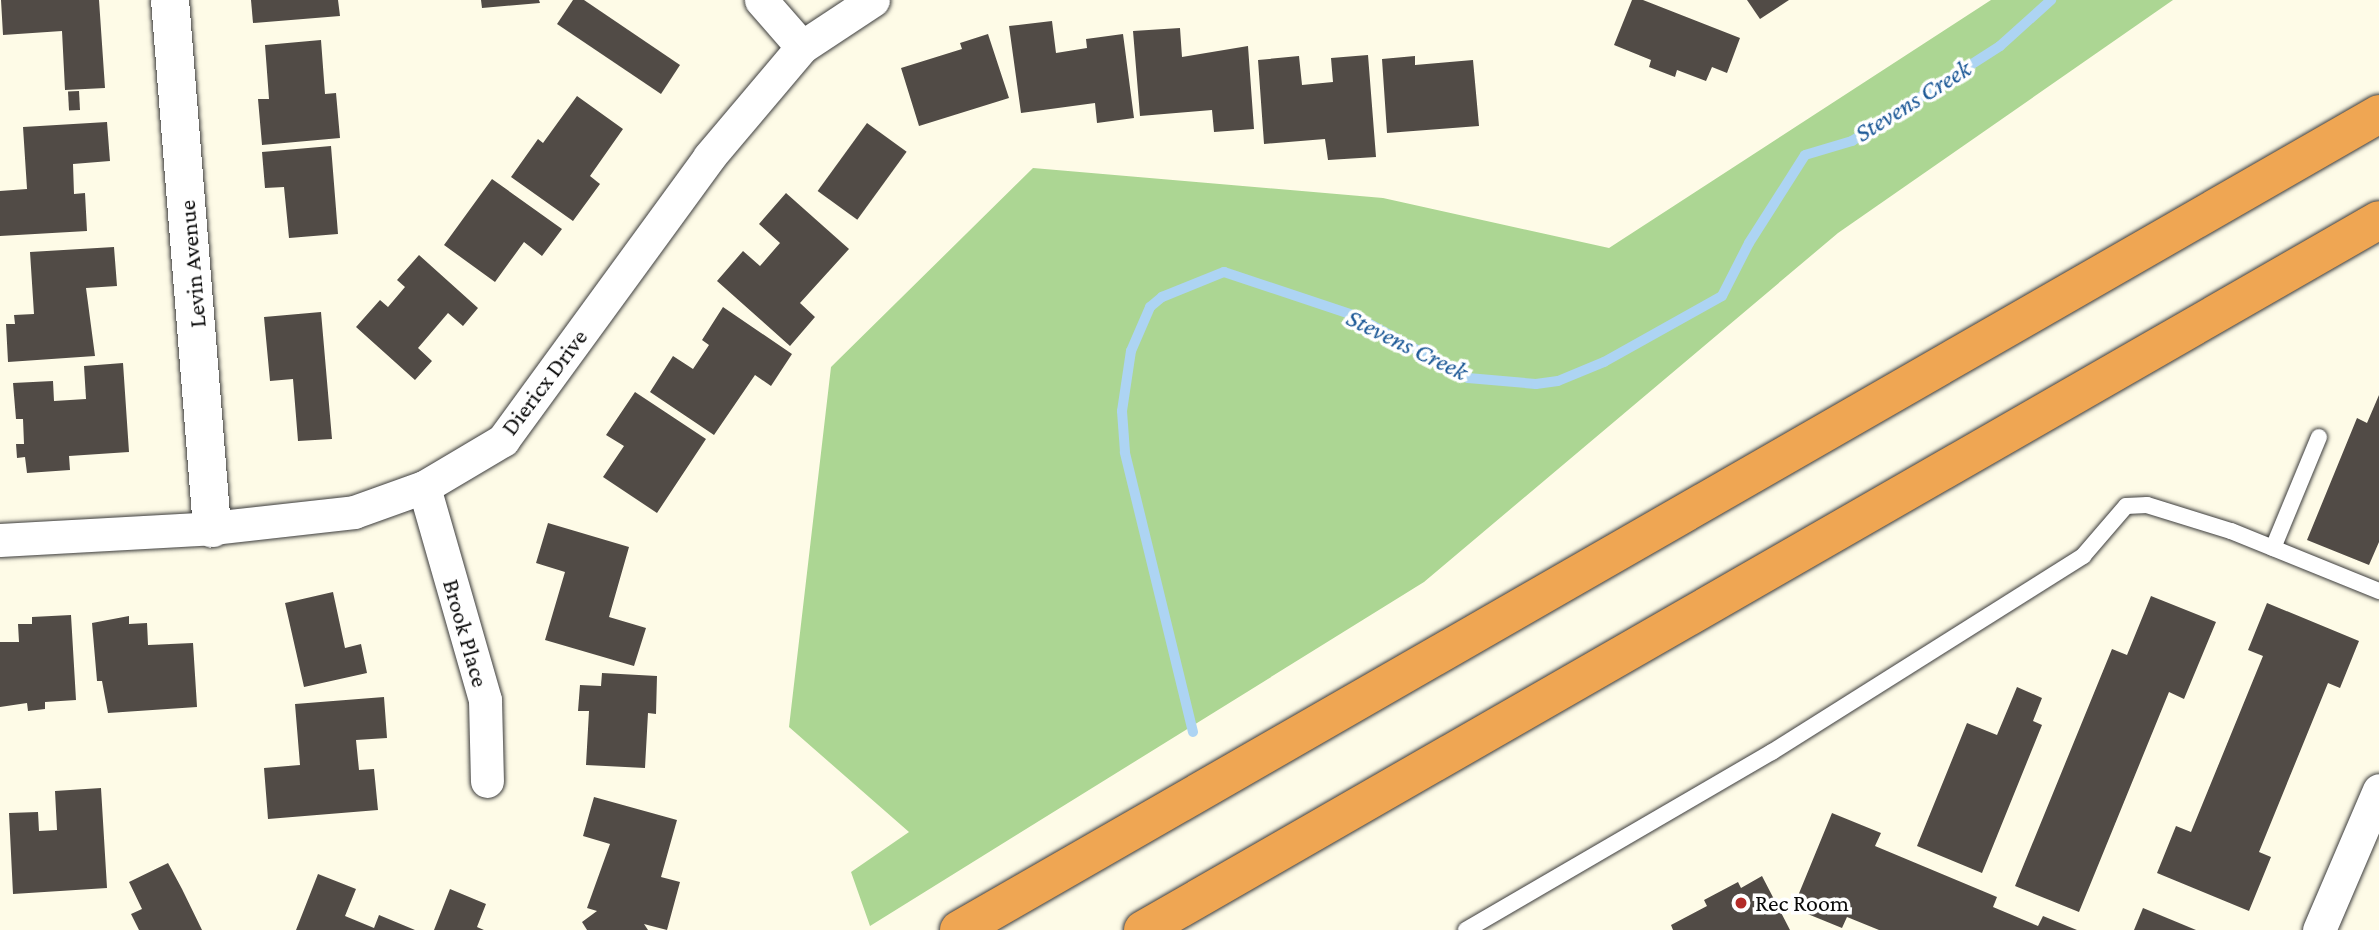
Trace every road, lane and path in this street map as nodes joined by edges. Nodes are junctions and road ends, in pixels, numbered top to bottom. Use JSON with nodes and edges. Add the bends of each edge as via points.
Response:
{"nodes":[{"id":1,"x":170,"y":0,"type":"edge"},
{"id":2,"x":761,"y":0,"type":"edge"},
{"id":3,"x":873,"y":0,"type":"edge"},
{"id":4,"x":802,"y":47,"type":"junction"},
{"id":5,"x":2379,"y":114,"type":"edge"},
{"id":6,"x":2379,"y":220,"type":"edge"},
{"id":7,"x":2319,"y":437,"type":"dead end"},
{"id":8,"x":424,"y":487,"type":"junction"},
{"id":9,"x":212,"y":527,"type":"junction"},
{"id":10,"x":0,"y":540,"type":"edge"},
{"id":11,"x":2273,"y":548,"type":"junction"},
{"id":12,"x":2379,"y":591,"type":"edge"},
{"id":13,"x":487,"y":781,"type":"dead end"},
{"id":14,"x":2379,"y":790,"type":"edge"},
{"id":15,"x":959,"y":930,"type":"edge"},
{"id":16,"x":1143,"y":930,"type":"edge"},
{"id":17,"x":1466,"y":930,"type":"edge"},
{"id":18,"x":2319,"y":930,"type":"edge"}],
"edges":[{"from":1,"to":9,"type":"street","name":"Levin Avenue"},
{"from":2,"to":4,"type":"street"},
{"from":3,"to":4,"type":"street","name":"Diericx Drive"},
{"from":4,"to":8,"type":"street","name":"Diericx Drive","via":[[709,157],[503,440]]},
{"from":5,"to":15,"type":"highway"},
{"from":6,"to":16,"type":"highway"},
{"from":7,"to":11,"type":"lane"},
{"from":8,"to":9,"type":"street","name":"Diericx Drive","via":[[354,512]]},
{"from":8,"to":13,"type":"street","name":"Brook Place","via":[[485,700]]},
{"from":9,"to":10,"type":"street","name":"Diericx Drive"},
{"from":11,"to":12,"type":"lane"},
{"from":11,"to":17,"type":"lane","via":[[2147,506],[2126,506],[2082,556],[1772,752]]},
{"from":14,"to":18,"type":"street"}]}
